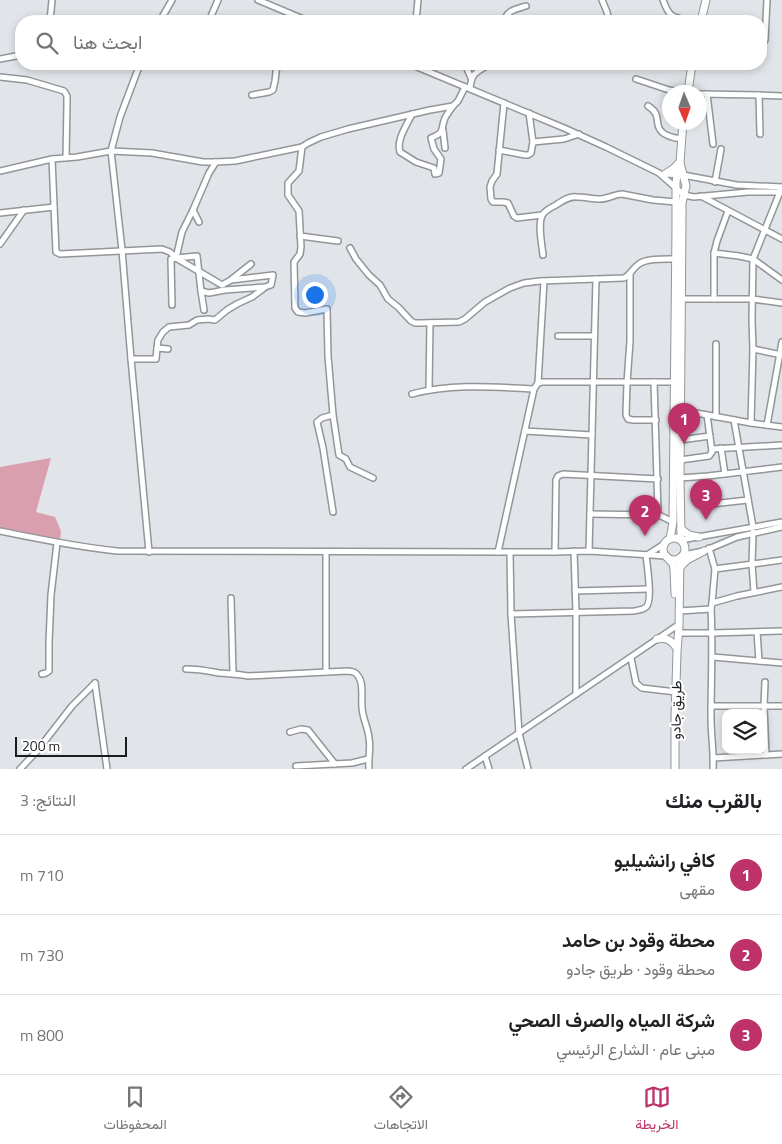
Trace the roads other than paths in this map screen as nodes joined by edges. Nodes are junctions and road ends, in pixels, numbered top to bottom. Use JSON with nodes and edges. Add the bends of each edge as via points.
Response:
{"nodes":[{"id":1,"x":52,"y":0,"type":"edge"},
{"id":2,"x":172,"y":0,"type":"edge"},
{"id":3,"x":218,"y":0,"type":"edge"},
{"id":4,"x":258,"y":0,"type":"edge"},
{"id":5,"x":418,"y":0,"type":"edge"},
{"id":6,"x":602,"y":0,"type":"edge"},
{"id":7,"x":663,"y":0,"type":"edge"},
{"id":8,"x":706,"y":0,"type":"edge"},
{"id":9,"x":767,"y":0,"type":"edge"},
{"id":10,"x":526,"y":6,"type":"dead end"},
{"id":11,"x":51,"y":15,"type":"edge"},
{"id":12,"x":163,"y":15,"type":"edge"},
{"id":13,"x":212,"y":15,"type":"edge"},
{"id":14,"x":287,"y":15,"type":"edge"},
{"id":15,"x":417,"y":15,"type":"edge"},
{"id":16,"x":507,"y":15,"type":"edge"},
{"id":17,"x":608,"y":15,"type":"edge"},
{"id":18,"x":670,"y":15,"type":"edge"},
{"id":19,"x":702,"y":15,"type":"edge"},
{"id":20,"x":766,"y":15,"type":"edge"},
{"id":21,"x":15,"y":56,"type":"edge"},
{"id":22,"x":0,"y":58,"type":"edge"},
{"id":23,"x":138,"y":70,"type":"edge"},
{"id":24,"x":276,"y":70,"type":"edge"},
{"id":25,"x":425,"y":70,"type":"edge"},
{"id":26,"x":467,"y":70,"type":"edge"},
{"id":27,"x":480,"y":70,"type":"edge"},
{"id":28,"x":691,"y":70,"type":"edge"},
{"id":29,"x":0,"y":77,"type":"edge"},
{"id":30,"x":471,"y":78,"type":"junction"},
{"id":31,"x":636,"y":79,"type":"dead end"},
{"id":32,"x":689,"y":85,"type":"edge"},
{"id":33,"x":468,"y":87,"type":"junction"},
{"id":34,"x":662,"y":88,"type":"edge"},
{"id":35,"x":252,"y":94,"type":"dead end"},
{"id":36,"x":707,"y":94,"type":"joint"},
{"id":37,"x":759,"y":95,"type":"junction"},
{"id":38,"x":782,"y":96,"type":"edge"},
{"id":39,"x":504,"y":103,"type":"junction"},
{"id":40,"x":452,"y":106,"type":"junction"},
{"id":41,"x":648,"y":106,"type":"dead end"},
{"id":42,"x":529,"y":113,"type":"junction"},
{"id":43,"x":412,"y":114,"type":"junction"},
{"id":44,"x":443,"y":129,"type":"junction"},
{"id":45,"x":682,"y":130,"type":"edge"},
{"id":46,"x":579,"y":134,"type":"junction"},
{"id":47,"x":760,"y":134,"type":"dead end"},
{"id":48,"x":681,"y":139,"type":"junction"},
{"id":49,"x":533,"y":142,"type":"junction"},
{"id":50,"x":713,"y":144,"type":"dead end"},
{"id":51,"x":302,"y":147,"type":"junction"},
{"id":52,"x":445,"y":148,"type":"dead end"},
{"id":53,"x":721,"y":149,"type":"dead end"},
{"id":54,"x":499,"y":150,"type":"junction"},
{"id":55,"x":111,"y":151,"type":"junction"},
{"id":56,"x":680,"y":154,"type":"junction"},
{"id":57,"x":66,"y":158,"type":"junction"},
{"id":58,"x":52,"y":159,"type":"junction"},
{"id":59,"x":216,"y":162,"type":"junction"},
{"id":60,"x":677,"y":165,"type":"junction"},
{"id":61,"x":0,"y":171,"type":"edge"},
{"id":62,"x":662,"y":174,"type":"junction"},
{"id":63,"x":680,"y":175,"type":"junction"},
{"id":64,"x":716,"y":182,"type":"junction"},
{"id":65,"x":676,"y":188,"type":"junction"},
{"id":66,"x":782,"y":190,"type":"edge"},
{"id":67,"x":684,"y":196,"type":"junction"},
{"id":68,"x":701,"y":196,"type":"junction"},
{"id":69,"x":676,"y":202,"type":"junction"},
{"id":70,"x":54,"y":207,"type":"junction"},
{"id":71,"x":24,"y":210,"type":"junction"},
{"id":72,"x":193,"y":210,"type":"junction"},
{"id":73,"x":728,"y":210,"type":"junction"},
{"id":74,"x":0,"y":213,"type":"edge"},
{"id":75,"x":542,"y":215,"type":"junction"},
{"id":76,"x":199,"y":222,"type":"dead end"},
{"id":77,"x":765,"y":230,"type":"junction"},
{"id":78,"x":300,"y":236,"type":"junction"},
{"id":79,"x":782,"y":239,"type":"edge"},
{"id":80,"x":338,"y":241,"type":"dead end"},
{"id":81,"x":0,"y":244,"type":"edge"},
{"id":82,"x":350,"y":248,"type":"dead end"},
{"id":83,"x":122,"y":250,"type":"junction"},
{"id":84,"x":714,"y":253,"type":"junction"},
{"id":85,"x":543,"y":256,"type":"dead end"},
{"id":86,"x":176,"y":258,"type":"junction"},
{"id":87,"x":676,"y":259,"type":"junction"},
{"id":88,"x":753,"y":259,"type":"junction"},
{"id":89,"x":251,"y":264,"type":"dead end"},
{"id":90,"x":199,"y":273,"type":"junction"},
{"id":91,"x":630,"y":274,"type":"junction"},
{"id":92,"x":596,"y":279,"type":"junction"},
{"id":93,"x":231,"y":280,"type":"junction"},
{"id":94,"x":782,"y":280,"type":"edge"},
{"id":95,"x":544,"y":281,"type":"junction"},
{"id":96,"x":265,"y":287,"type":"junction"},
{"id":97,"x":201,"y":291,"type":"junction"},
{"id":98,"x":680,"y":299,"type":"junction"},
{"id":99,"x":714,"y":299,"type":"junction"},
{"id":100,"x":752,"y":299,"type":"junction"},
{"id":101,"x":782,"y":303,"type":"edge"},
{"id":102,"x":172,"y":305,"type":"dead end"},
{"id":103,"x":204,"y":310,"type":"dead end"},
{"id":104,"x":430,"y":323,"type":"junction"},
{"id":105,"x":558,"y":336,"type":"dead end"},
{"id":106,"x":594,"y":336,"type":"junction"},
{"id":107,"x":782,"y":342,"type":"edge"},
{"id":108,"x":716,"y":344,"type":"dead end"},
{"id":109,"x":157,"y":348,"type":"junction"},
{"id":110,"x":168,"y":349,"type":"dead end"},
{"id":111,"x":754,"y":349,"type":"junction"},
{"id":112,"x":781,"y":355,"type":"edge"},
{"id":113,"x":131,"y":359,"type":"junction"},
{"id":114,"x":593,"y":382,"type":"junction"},
{"id":115,"x":654,"y":382,"type":"junction"},
{"id":116,"x":677,"y":382,"type":"junction"},
{"id":117,"x":538,"y":383,"type":"junction"},
{"id":118,"x":626,"y":383,"type":"junction"},
{"id":119,"x":534,"y":389,"type":"junction"},
{"id":120,"x":429,"y":390,"type":"junction"},
{"id":121,"x":412,"y":394,"type":"dead end"},
{"id":122,"x":680,"y":410,"type":"junction"},
{"id":123,"x":333,"y":415,"type":"junction"},
{"id":124,"x":707,"y":415,"type":"junction"},
{"id":125,"x":716,"y":417,"type":"junction"},
{"id":126,"x":656,"y":420,"type":"junction"},
{"id":127,"x":734,"y":420,"type":"junction"},
{"id":128,"x":751,"y":423,"type":"junction"},
{"id":129,"x":767,"y":425,"type":"junction"},
{"id":130,"x":782,"y":427,"type":"edge"},
{"id":131,"x":525,"y":431,"type":"junction"},
{"id":132,"x":592,"y":435,"type":"junction"},
{"id":133,"x":710,"y":436,"type":"junction"},
{"id":134,"x":680,"y":440,"type":"junction"},
{"id":135,"x":782,"y":444,"type":"edge"},
{"id":136,"x":739,"y":447,"type":"junction"},
{"id":137,"x":721,"y":448,"type":"junction"},
{"id":138,"x":712,"y":449,"type":"junction"},
{"id":139,"x":680,"y":460,"type":"junction"},
{"id":140,"x":782,"y":468,"type":"edge"},
{"id":141,"x":744,"y":472,"type":"junction"},
{"id":142,"x":725,"y":474,"type":"junction"},
{"id":143,"x":591,"y":475,"type":"junction"},
{"id":144,"x":373,"y":478,"type":"dead end"},
{"id":145,"x":680,"y":478,"type":"junction"},
{"id":146,"x":658,"y":479,"type":"junction"},
{"id":147,"x":748,"y":500,"type":"junction"},
{"id":148,"x":711,"y":504,"type":"dead end"},
{"id":149,"x":333,"y":512,"type":"dead end"},
{"id":150,"x":590,"y":514,"type":"junction"},
{"id":151,"x":657,"y":514,"type":"junction"},
{"id":152,"x":674,"y":522,"type":"junction"},
{"id":153,"x":782,"y":522,"type":"edge"},
{"id":154,"x":782,"y":527,"type":"edge"},
{"id":155,"x":681,"y":529,"type":"junction"},
{"id":156,"x":753,"y":530,"type":"junction"},
{"id":157,"x":0,"y":531,"type":"edge"},
{"id":158,"x":698,"y":537,"type":"junction"},
{"id":159,"x":680,"y":540,"type":"junction"},
{"id":160,"x":667,"y":541,"type":"junction"},
{"id":161,"x":57,"y":543,"type":"junction"},
{"id":162,"x":707,"y":549,"type":"junction"},
{"id":163,"x":574,"y":551,"type":"junction"},
{"id":164,"x":590,"y":551,"type":"junction"},
{"id":165,"x":149,"y":552,"type":"junction"},
{"id":166,"x":326,"y":552,"type":"junction"},
{"id":167,"x":498,"y":552,"type":"junction"},
{"id":168,"x":510,"y":552,"type":"junction"},
{"id":169,"x":555,"y":552,"type":"junction"},
{"id":170,"x":646,"y":555,"type":"junction"},
{"id":171,"x":666,"y":556,"type":"junction"},
{"id":172,"x":682,"y":556,"type":"junction"},
{"id":173,"x":782,"y":560,"type":"edge"},
{"id":174,"x":752,"y":564,"type":"junction"},
{"id":175,"x":679,"y":568,"type":"junction"},
{"id":176,"x":715,"y":569,"type":"junction"},
{"id":177,"x":782,"y":587,"type":"edge"},
{"id":178,"x":649,"y":589,"type":"junction"},
{"id":179,"x":575,"y":591,"type":"junction"},
{"id":180,"x":754,"y":592,"type":"junction"},
{"id":181,"x":231,"y":598,"type":"dead end"},
{"id":182,"x":711,"y":606,"type":"junction"},
{"id":183,"x":679,"y":611,"type":"junction"},
{"id":184,"x":576,"y":612,"type":"junction"},
{"id":185,"x":511,"y":614,"type":"junction"},
{"id":186,"x":677,"y":629,"type":"junction"},
{"id":187,"x":782,"y":631,"type":"edge"},
{"id":188,"x":757,"y":632,"type":"junction"},
{"id":189,"x":712,"y":633,"type":"junction"},
{"id":190,"x":657,"y":639,"type":"junction"},
{"id":191,"x":676,"y":649,"type":"junction"},
{"id":192,"x":713,"y":657,"type":"junction"},
{"id":193,"x":631,"y":658,"type":"junction"},
{"id":194,"x":759,"y":661,"type":"junction"},
{"id":195,"x":782,"y":663,"type":"edge"},
{"id":196,"x":186,"y":668,"type":"dead end"},
{"id":197,"x":326,"y":672,"type":"junction"},
{"id":198,"x":233,"y":673,"type":"junction"},
{"id":199,"x":42,"y":674,"type":"dead end"},
{"id":200,"x":765,"y":682,"type":"dead end"},
{"id":201,"x":676,"y":692,"type":"junction"},
{"id":202,"x":576,"y":694,"type":"junction"},
{"id":203,"x":711,"y":706,"type":"junction"},
{"id":204,"x":764,"y":706,"type":"junction"},
{"id":205,"x":782,"y":706,"type":"edge"},
{"id":206,"x":290,"y":732,"type":"dead end"},
{"id":207,"x":518,"y":733,"type":"junction"},
{"id":208,"x":782,"y":754,"type":"edge"},
{"id":209,"x":766,"y":755,"type":"junction"},
{"id":210,"x":486,"y":756,"type":"junction"},
{"id":211,"x":713,"y":758,"type":"junction"},
{"id":212,"x":368,"y":759,"type":"junction"},
{"id":213,"x":335,"y":764,"type":"junction"},
{"id":214,"x":296,"y":766,"type":"dead end"},
{"id":215,"x":352,"y":766,"type":"edge"},
{"id":216,"x":20,"y":769,"type":"edge"},
{"id":217,"x":106,"y":769,"type":"edge"},
{"id":218,"x":369,"y":769,"type":"edge"},
{"id":219,"x":466,"y":769,"type":"edge"},
{"id":220,"x":489,"y":769,"type":"edge"},
{"id":221,"x":528,"y":769,"type":"edge"},
{"id":222,"x":675,"y":769,"type":"edge"},
{"id":223,"x":713,"y":769,"type":"edge"}],
"edges":[{"from":1,"to":11,"type":"street"},
{"from":2,"to":12,"type":"street"},
{"from":3,"to":13,"type":"street"},
{"from":4,"to":14,"type":"street"},
{"from":5,"to":15,"type":"street"},
{"from":6,"to":17,"type":"street"},
{"from":7,"to":18,"type":"street"},
{"from":8,"to":19,"type":"highway"},
{"from":9,"to":20,"type":"street"},
{"from":10,"to":16,"type":"street"},
{"from":21,"to":22,"type":"street"},
{"from":23,"to":55,"type":"street"},
{"from":24,"to":35,"type":"street","via":[[273,90]]},
{"from":25,"to":33,"type":"street"},
{"from":26,"to":30,"type":"street"},
{"from":27,"to":30,"type":"street"},
{"from":28,"to":32,"type":"highway"},
{"from":29,"to":57,"type":"street","via":[[27,80],[64,91],[67,103]]},
{"from":30,"to":33,"type":"street"},
{"from":31,"to":34,"type":"street"},
{"from":33,"to":39,"type":"street"},
{"from":33,"to":40,"type":"street"},
{"from":36,"to":37,"type":"street"},
{"from":36,"to":50,"type":"street"},
{"from":37,"to":38,"type":"street"},
{"from":37,"to":47,"type":"street"},
{"from":39,"to":42,"type":"street"},
{"from":39,"to":54,"type":"street"},
{"from":40,"to":43,"type":"street"},
{"from":40,"to":44,"type":"street"},
{"from":41,"to":48,"type":"street","via":[[656,111],[662,132]]},
{"from":42,"to":46,"type":"street"},
{"from":42,"to":49,"type":"street"},
{"from":43,"to":44,"type":"street","via":[[398,147],[400,152],[416,162],[434,168],[435,174],[439,173],[441,159],[431,138]]},
{"from":43,"to":51,"type":"street","via":[[335,132]]},
{"from":44,"to":52,"type":"street"},
{"from":45,"to":48,"type":"highway"},
{"from":46,"to":49,"type":"street"},
{"from":46,"to":62,"type":"street"},
{"from":48,"to":56,"type":"highway"},
{"from":49,"to":54,"type":"street","via":[[528,155]]},
{"from":51,"to":59,"type":"street"},
{"from":51,"to":78,"type":"street","via":[[299,171],[288,183],[288,195],[299,211]]},
{"from":53,"to":64,"type":"street"},
{"from":54,"to":75,"type":"street","via":[[497,174],[490,184],[491,200],[508,203],[517,218]]},
{"from":55,"to":57,"type":"street"},
{"from":55,"to":59,"type":"street"},
{"from":55,"to":83,"type":"street"},
{"from":56,"to":60,"type":"highway"},
{"from":56,"to":63,"type":"highway"},
{"from":57,"to":58,"type":"street"},
{"from":58,"to":61,"type":"street"},
{"from":58,"to":70,"type":"street"},
{"from":59,"to":72,"type":"street"},
{"from":60,"to":62,"type":"highway"},
{"from":60,"to":63,"type":"highway"},
{"from":62,"to":63,"type":"street"},
{"from":62,"to":65,"type":"street"},
{"from":63,"to":64,"type":"street"},
{"from":63,"to":65,"type":"highway"},
{"from":63,"to":67,"type":"highway","via":[[686,181]]},
{"from":64,"to":66,"type":"street"},
{"from":65,"to":67,"type":"street"},
{"from":65,"to":69,"type":"highway"},
{"from":66,"to":68,"type":"street"},
{"from":66,"to":77,"type":"street"},
{"from":67,"to":68,"type":"street"},
{"from":67,"to":98,"type":"highway"},
{"from":68,"to":73,"type":"street"},
{"from":69,"to":75,"type":"street","via":[[622,194],[604,199],[576,196]]},
{"from":69,"to":87,"type":"highway"},
{"from":70,"to":71,"type":"street"},
{"from":70,"to":83,"type":"street","via":[[57,253]]},
{"from":71,"to":74,"type":"street"},
{"from":71,"to":81,"type":"street"},
{"from":72,"to":76,"type":"street"},
{"from":72,"to":86,"type":"street","via":[[182,232]]},
{"from":73,"to":77,"type":"street"},
{"from":73,"to":84,"type":"street"},
{"from":75,"to":85,"type":"street"},
{"from":77,"to":79,"type":"street"},
{"from":77,"to":88,"type":"street"},
{"from":78,"to":80,"type":"street"},
{"from":78,"to":123,"type":"street","via":[[300,254],[294,262],[295,308],[305,313],[327,309]]},
{"from":82,"to":104,"type":"street","via":[[388,299],[411,321]]},
{"from":83,"to":86,"type":"street","via":[[162,249]]},
{"from":83,"to":113,"type":"street"},
{"from":84,"to":88,"type":"street"},
{"from":84,"to":99,"type":"street"},
{"from":86,"to":90,"type":"street"},
{"from":86,"to":90,"type":"street","via":[[197,256]]},
{"from":86,"to":102,"type":"street","via":[[171,260]]},
{"from":87,"to":91,"type":"street","via":[[643,261]]},
{"from":87,"to":116,"type":"highway"},
{"from":88,"to":94,"type":"street"},
{"from":88,"to":100,"type":"street"},
{"from":89,"to":93,"type":"street"},
{"from":90,"to":93,"type":"street","via":[[222,284]]},
{"from":90,"to":97,"type":"street"},
{"from":91,"to":92,"type":"street","via":[[624,278]]},
{"from":91,"to":118,"type":"street"},
{"from":92,"to":95,"type":"street"},
{"from":92,"to":106,"type":"street"},
{"from":93,"to":96,"type":"street","via":[[273,275],[271,285]]},
{"from":95,"to":104,"type":"street","via":[[518,285],[485,302],[459,322]]},
{"from":95,"to":117,"type":"street"},
{"from":96,"to":97,"type":"street"},
{"from":96,"to":109,"type":"street","via":[[215,320],[197,320],[189,325],[168,327],[158,340]]},
{"from":97,"to":103,"type":"street"},
{"from":98,"to":99,"type":"street"},
{"from":98,"to":116,"type":"highway"},
{"from":99,"to":100,"type":"street"},
{"from":100,"to":101,"type":"street"},
{"from":100,"to":111,"type":"street"},
{"from":104,"to":120,"type":"street"},
{"from":105,"to":106,"type":"street"},
{"from":106,"to":114,"type":"street"},
{"from":107,"to":112,"type":"street"},
{"from":108,"to":125,"type":"street"},
{"from":109,"to":110,"type":"street"},
{"from":109,"to":113,"type":"street","via":[[156,359]]},
{"from":111,"to":112,"type":"street"},
{"from":111,"to":128,"type":"street"},
{"from":112,"to":129,"type":"street"},
{"from":113,"to":165,"type":"street"},
{"from":114,"to":117,"type":"street"},
{"from":114,"to":118,"type":"street"},
{"from":114,"to":132,"type":"street"},
{"from":115,"to":116,"type":"street"},
{"from":115,"to":118,"type":"street"},
{"from":115,"to":126,"type":"street"},
{"from":116,"to":122,"type":"highway"},
{"from":116,"to":152,"type":"highway"},
{"from":117,"to":119,"type":"street"},
{"from":118,"to":126,"type":"street","via":[[628,419]]},
{"from":119,"to":120,"type":"street","via":[[483,386]]},
{"from":119,"to":131,"type":"street"},
{"from":120,"to":121,"type":"street"},
{"from":122,"to":124,"type":"street"},
{"from":122,"to":134,"type":"highway"},
{"from":123,"to":144,"type":"street","via":[[339,455],[350,467]]},
{"from":123,"to":149,"type":"street","via":[[317,422]]},
{"from":124,"to":125,"type":"street"},
{"from":124,"to":133,"type":"street"},
{"from":125,"to":127,"type":"street"},
{"from":126,"to":146,"type":"street"},
{"from":127,"to":128,"type":"street"},
{"from":127,"to":136,"type":"street"},
{"from":128,"to":129,"type":"street"},
{"from":129,"to":130,"type":"street"},
{"from":131,"to":132,"type":"street"},
{"from":131,"to":167,"type":"street"},
{"from":132,"to":143,"type":"street"},
{"from":133,"to":134,"type":"street"},
{"from":133,"to":138,"type":"street"},
{"from":134,"to":139,"type":"highway"},
{"from":135,"to":136,"type":"street"},
{"from":136,"to":137,"type":"street"},
{"from":136,"to":141,"type":"street"},
{"from":137,"to":138,"type":"street"},
{"from":137,"to":142,"type":"street"},
{"from":138,"to":139,"type":"street","via":[[709,456]]},
{"from":139,"to":145,"type":"highway"},
{"from":140,"to":141,"type":"street"},
{"from":141,"to":142,"type":"street"},
{"from":141,"to":147,"type":"street"},
{"from":142,"to":145,"type":"street"},
{"from":143,"to":146,"type":"street"},
{"from":143,"to":150,"type":"street"},
{"from":143,"to":169,"type":"street","via":[[563,474],[556,480]]},
{"from":145,"to":155,"type":"highway"},
{"from":146,"to":151,"type":"street"},
{"from":147,"to":148,"type":"street"},
{"from":147,"to":156,"type":"street"},
{"from":150,"to":151,"type":"street"},
{"from":150,"to":164,"type":"street"},
{"from":151,"to":152,"type":"street"},
{"from":152,"to":160,"type":"highway"},
{"from":153,"to":156,"type":"street"},
{"from":154,"to":156,"type":"street"},
{"from":155,"to":158,"type":"highway"},
{"from":155,"to":159,"type":"highway"},
{"from":156,"to":158,"type":"street"},
{"from":156,"to":162,"type":"street"},
{"from":156,"to":174,"type":"street"},
{"from":157,"to":161,"type":"street"},
{"from":158,"to":159,"type":"street"},
{"from":159,"to":160,"type":"highway"},
{"from":159,"to":172,"type":"highway","via":[[685,547]]},
{"from":160,"to":170,"type":"street"},
{"from":160,"to":171,"type":"highway","via":[[663,549]]},
{"from":161,"to":165,"type":"street","via":[[117,552]]},
{"from":161,"to":199,"type":"street","via":[[49,670]]},
{"from":162,"to":172,"type":"street"},
{"from":162,"to":175,"type":"highway"},
{"from":162,"to":176,"type":"street"},
{"from":163,"to":164,"type":"street"},
{"from":163,"to":169,"type":"street"},
{"from":163,"to":179,"type":"street"},
{"from":164,"to":170,"type":"street"},
{"from":165,"to":166,"type":"street"},
{"from":166,"to":167,"type":"street"},
{"from":166,"to":197,"type":"street"},
{"from":167,"to":168,"type":"street"},
{"from":168,"to":169,"type":"street"},
{"from":168,"to":185,"type":"street"},
{"from":170,"to":171,"type":"street"},
{"from":170,"to":178,"type":"street"},
{"from":171,"to":172,"type":"highway","via":[[672,559]]},
{"from":171,"to":186,"type":"highway","name":"طريق جادو","via":[[674,569]]},
{"from":172,"to":175,"type":"highway","name":"طريق جادو"},
{"from":173,"to":174,"type":"street"},
{"from":174,"to":176,"type":"street"},
{"from":174,"to":180,"type":"street"},
{"from":175,"to":183,"type":"highway","name":"طريق جادو"},
{"from":176,"to":182,"type":"street"},
{"from":177,"to":180,"type":"street"},
{"from":178,"to":179,"type":"street"},
{"from":178,"to":184,"type":"street","via":[[648,605],[640,610]]},
{"from":179,"to":184,"type":"street"},
{"from":180,"to":182,"type":"street"},
{"from":181,"to":198,"type":"street"},
{"from":182,"to":183,"type":"street"},
{"from":182,"to":189,"type":"street"},
{"from":183,"to":186,"type":"highway","name":"طريق جادو"},
{"from":184,"to":185,"type":"street"},
{"from":184,"to":202,"type":"street"},
{"from":185,"to":207,"type":"street"},
{"from":186,"to":189,"type":"street"},
{"from":186,"to":190,"type":"street"},
{"from":186,"to":191,"type":"highway","name":"طريق جادو"},
{"from":187,"to":188,"type":"street"},
{"from":188,"to":189,"type":"street"},
{"from":188,"to":194,"type":"street"},
{"from":189,"to":192,"type":"street"},
{"from":190,"to":191,"type":"highway","via":[[670,640]]},
{"from":190,"to":193,"type":"street"},
{"from":191,"to":201,"type":"highway","name":"طريق جادو"},
{"from":192,"to":194,"type":"street"},
{"from":192,"to":203,"type":"street"},
{"from":193,"to":201,"type":"street","via":[[638,686]]},
{"from":193,"to":202,"type":"street"},
{"from":194,"to":195,"type":"street"},
{"from":196,"to":198,"type":"street"},
{"from":197,"to":198,"type":"street","via":[[248,676]]},
{"from":197,"to":212,"type":"street","via":[[348,671],[359,676],[370,740]]},
{"from":200,"to":204,"type":"street"},
{"from":201,"to":222,"type":"highway","name":"طريق جادو"},
{"from":202,"to":207,"type":"street"},
{"from":203,"to":204,"type":"street"},
{"from":203,"to":211,"type":"street"},
{"from":204,"to":205,"type":"street"},
{"from":204,"to":209,"type":"street"},
{"from":206,"to":213,"type":"street","via":[[308,730]]},
{"from":207,"to":210,"type":"street"},
{"from":207,"to":221,"type":"street"},
{"from":208,"to":209,"type":"street"},
{"from":209,"to":211,"type":"street"},
{"from":210,"to":219,"type":"street"},
{"from":210,"to":220,"type":"street"},
{"from":211,"to":223,"type":"street"},
{"from":212,"to":215,"type":"street"},
{"from":212,"to":218,"type":"street"},
{"from":213,"to":214,"type":"street"},
{"from":213,"to":215,"type":"street"},
{"from":216,"to":217,"type":"street","via":[[95,683]]}]}
